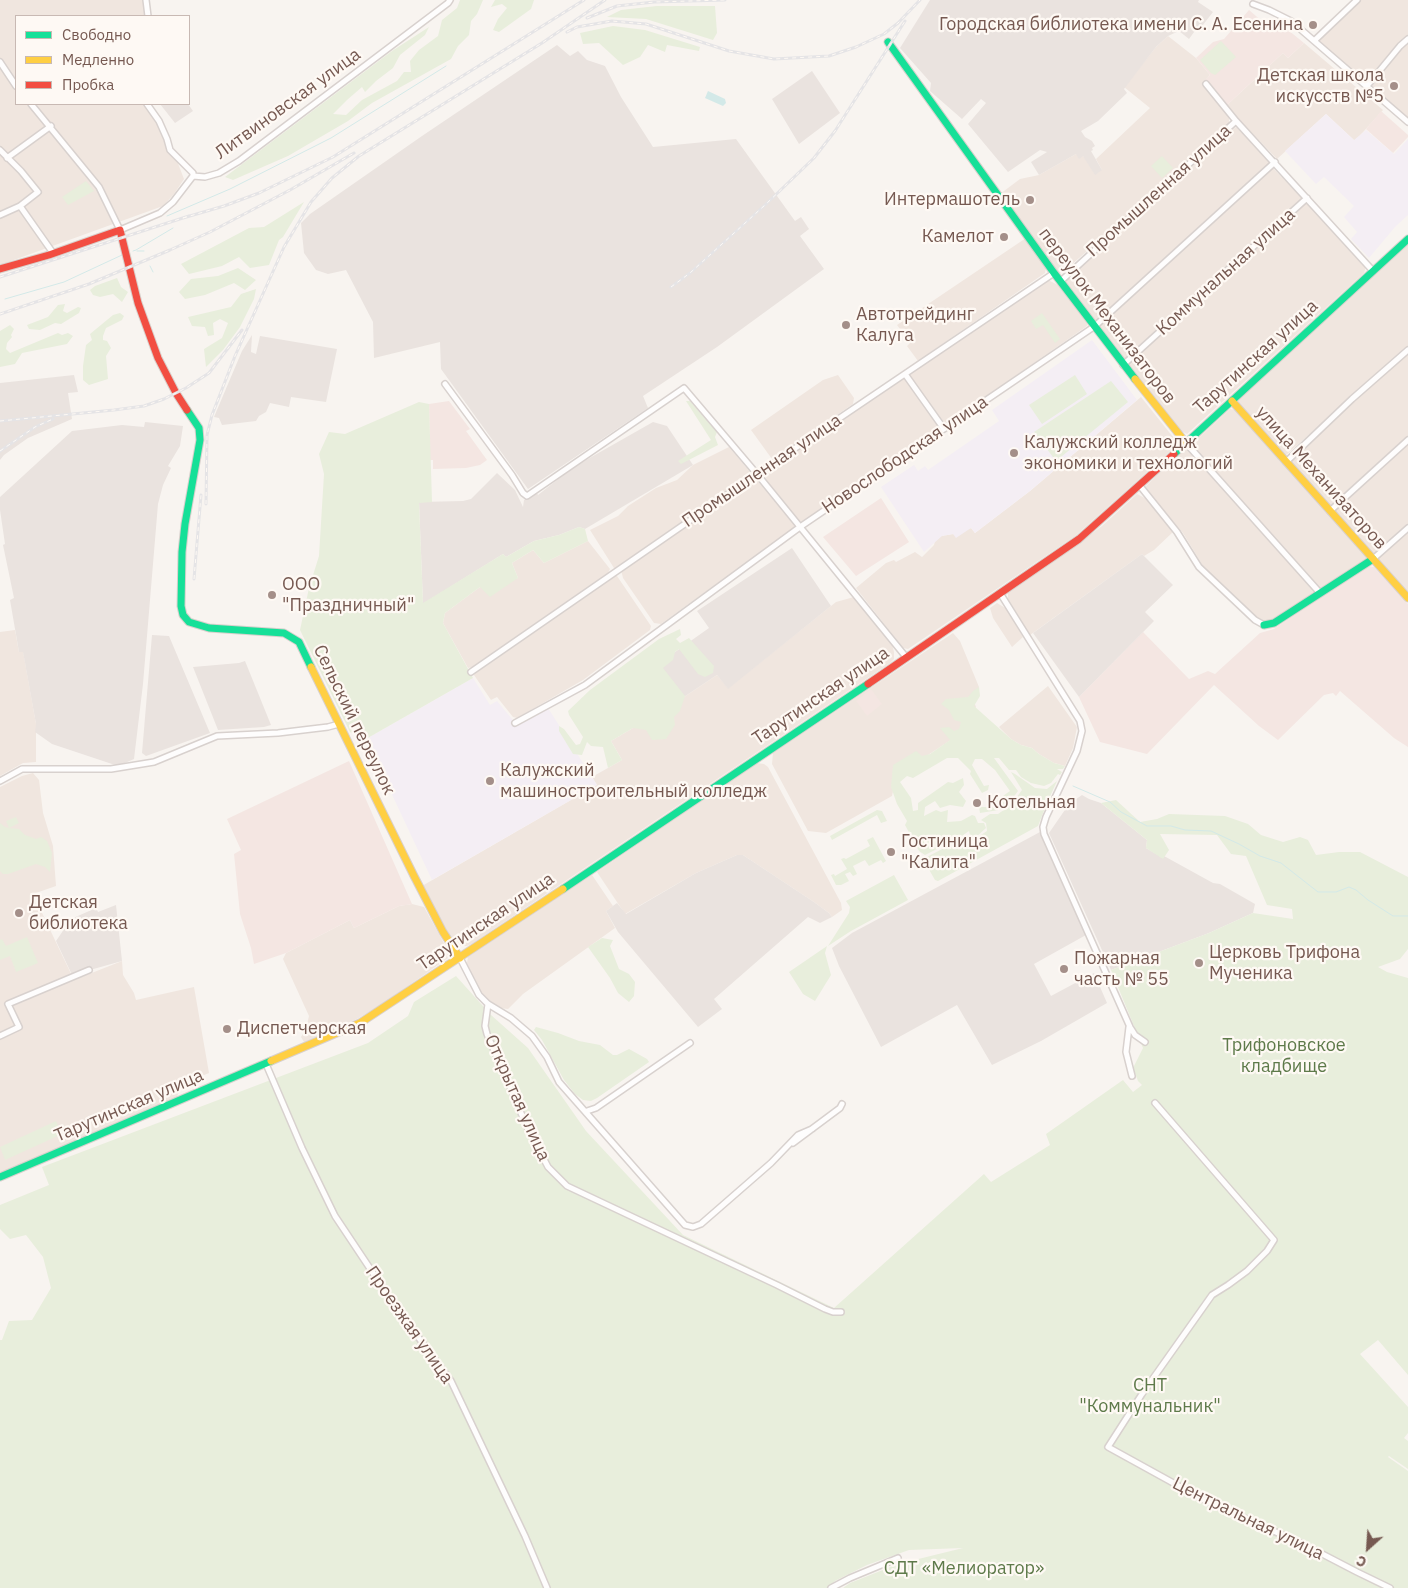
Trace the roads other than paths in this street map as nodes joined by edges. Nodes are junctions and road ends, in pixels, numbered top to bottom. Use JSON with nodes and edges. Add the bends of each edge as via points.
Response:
{"nodes":[{"id":1,"x":146,"y":0,"type":"edge"},
{"id":2,"x":450,"y":0,"type":"edge"},
{"id":3,"x":1357,"y":0,"type":"edge"},
{"id":4,"x":1253,"y":4,"type":"dead end"},
{"id":5,"x":148,"y":15,"type":"edge"},
{"id":6,"x":1408,"y":39,"type":"edge"},
{"id":7,"x":1315,"y":40,"type":"junction"},
{"id":8,"x":888,"y":42,"type":"dead end"},
{"id":9,"x":0,"y":62,"type":"edge"},
{"id":10,"x":15,"y":84,"type":"edge"},
{"id":11,"x":1206,"y":84,"type":"dead end"},
{"id":12,"x":1367,"y":86,"type":"junction"},
{"id":13,"x":32,"y":105,"type":"edge"},
{"id":14,"x":148,"y":105,"type":"edge"},
{"id":15,"x":1236,"y":121,"type":"junction"},
{"id":16,"x":1408,"y":122,"type":"edge"},
{"id":17,"x":51,"y":126,"type":"junction"},
{"id":18,"x":0,"y":150,"type":"edge"},
{"id":19,"x":7,"y":158,"type":"junction"},
{"id":20,"x":1275,"y":162,"type":"junction"},
{"id":21,"x":193,"y":176,"type":"junction"},
{"id":22,"x":1307,"y":198,"type":"junction"},
{"id":23,"x":20,"y":206,"type":"junction"},
{"id":24,"x":0,"y":215,"type":"edge"},
{"id":25,"x":120,"y":230,"type":"junction"},
{"id":26,"x":1408,"y":238,"type":"edge"},
{"id":27,"x":53,"y":254,"type":"junction"},
{"id":28,"x":0,"y":270,"type":"edge"},
{"id":29,"x":1373,"y":271,"type":"junction"},
{"id":30,"x":1054,"y":273,"type":"junction"},
{"id":31,"x":1060,"y":281,"type":"junction"},
{"id":32,"x":1095,"y":326,"type":"junction"},
{"id":33,"x":1408,"y":350,"type":"edge"},
{"id":34,"x":1123,"y":365,"type":"junction"},
{"id":35,"x":905,"y":374,"type":"junction"},
{"id":36,"x":444,"y":384,"type":"dead end"},
{"id":37,"x":1232,"y":401,"type":"junction"},
{"id":38,"x":944,"y":429,"type":"junction"},
{"id":39,"x":1408,"y":440,"type":"edge"},
{"id":40,"x":1186,"y":443,"type":"junction"},
{"id":41,"x":1286,"y":462,"type":"junction"},
{"id":42,"x":758,"y":474,"type":"junction"},
{"id":43,"x":1140,"y":486,"type":"junction"},
{"id":44,"x":1330,"y":511,"type":"junction"},
{"id":45,"x":800,"y":527,"type":"junction"},
{"id":46,"x":1408,"y":528,"type":"edge"},
{"id":47,"x":1372,"y":559,"type":"junction"},
{"id":48,"x":1000,"y":593,"type":"junction"},
{"id":49,"x":1320,"y":593,"type":"junction"},
{"id":50,"x":1408,"y":598,"type":"edge"},
{"id":51,"x":1264,"y":625,"type":"joint"},
{"id":52,"x":906,"y":657,"type":"junction"},
{"id":53,"x":471,"y":672,"type":"dead end"},
{"id":54,"x":515,"y":723,"type":"dead end"},
{"id":55,"x":339,"y":724,"type":"junction"},
{"id":56,"x":0,"y":781,"type":"edge"},
{"id":57,"x":460,"y":958,"type":"junction"},
{"id":58,"x":89,"y":970,"type":"dead end"},
{"id":59,"x":488,"y":1004,"type":"junction"},
{"id":60,"x":1130,"y":1027,"type":"junction"},
{"id":61,"x":0,"y":1036,"type":"edge"},
{"id":62,"x":1145,"y":1042,"type":"dead end"},
{"id":63,"x":690,"y":1043,"type":"dead end"},
{"id":64,"x":266,"y":1064,"type":"junction"},
{"id":65,"x":1132,"y":1076,"type":"dead end"},
{"id":66,"x":1155,"y":1103,"type":"dead end"},
{"id":67,"x":842,"y":1104,"type":"dead end"},
{"id":68,"x":587,"y":1111,"type":"junction"},
{"id":69,"x":0,"y":1177,"type":"edge"},
{"id":70,"x":841,"y":1312,"type":"dead end"},
{"id":71,"x":898,"y":1558,"type":"dead end"},
{"id":72,"x":547,"y":1588,"type":"edge"},
{"id":73,"x":831,"y":1588,"type":"edge"},
{"id":74,"x":1390,"y":1588,"type":"edge"}],
"edges":[{"from":1,"to":5,"type":"street"},
{"from":2,"to":21,"type":"street","name":"Литвиновская улица","via":[[239,161],[219,173]]},
{"from":3,"to":7,"type":"street"},
{"from":4,"to":7,"type":"street","via":[[1291,21]]},
{"from":6,"to":12,"type":"street"},
{"from":7,"to":12,"type":"street"},
{"from":8,"to":30,"type":"street","name":"переулок Механизаторов"},
{"from":9,"to":10,"type":"street"},
{"from":11,"to":15,"type":"street"},
{"from":12,"to":16,"type":"street"},
{"from":13,"to":17,"type":"street"},
{"from":14,"to":21,"type":"street","via":[[159,121],[170,150]]},
{"from":15,"to":20,"type":"street"},
{"from":15,"to":31,"type":"street","name":"Промышленная улица"},
{"from":17,"to":19,"type":"street"},
{"from":17,"to":25,"type":"street","via":[[99,187]]},
{"from":18,"to":19,"type":"street"},
{"from":19,"to":23,"type":"street","via":[[38,192]]},
{"from":20,"to":22,"type":"street"},
{"from":20,"to":32,"type":"street","name":"Новослободская улица"},
{"from":21,"to":25,"type":"street","via":[[160,213]]},
{"from":22,"to":29,"type":"street"},
{"from":22,"to":34,"type":"street","name":"Коммунальная улица"},
{"from":23,"to":24,"type":"street"},
{"from":23,"to":27,"type":"street"},
{"from":25,"to":27,"type":"street"},
{"from":25,"to":55,"type":"street","name":"Сельский переулок","via":[[138,304],[158,358],[199,428],[200,440],[182,552],[183,615],[190,622],[209,628],[293,636],[304,651]]},
{"from":26,"to":29,"type":"street","name":"Тарутинская улица"},
{"from":27,"to":28,"type":"street"},
{"from":29,"to":37,"type":"street","name":"Тарутинская улица"},
{"from":30,"to":31,"type":"street","name":"переулок Механизаторов"},
{"from":30,"to":35,"type":"street","name":"Промышленная улица"},
{"from":31,"to":32,"type":"street","name":"переулок Механизаторов"},
{"from":32,"to":34,"type":"street","name":"переулок Механизаторов"},
{"from":32,"to":38,"type":"street","name":"Новослободская улица"},
{"from":33,"to":41,"type":"street"},
{"from":34,"to":40,"type":"street","name":"переулок Механизаторов"},
{"from":35,"to":38,"type":"street"},
{"from":35,"to":42,"type":"street","name":"Промышленная улица"},
{"from":36,"to":42,"type":"street","via":[[512,474],[523,494],[528,496],[684,388]]},
{"from":37,"to":40,"type":"street","name":"Тарутинская улица"},
{"from":37,"to":41,"type":"street","name":"улица Механизаторов"},
{"from":38,"to":45,"type":"street","name":"Новослободская улица"},
{"from":39,"to":44,"type":"street"},
{"from":40,"to":43,"type":"street","name":"Тарутинская улица"},
{"from":40,"to":49,"type":"street","name":"переулок Механизаторов"},
{"from":41,"to":44,"type":"street","name":"улица Механизаторов"},
{"from":42,"to":45,"type":"street"},
{"from":42,"to":53,"type":"street","name":"Промышленная улица"},
{"from":43,"to":48,"type":"street","name":"Тарутинская улица","via":[[1079,539]]},
{"from":43,"to":51,"type":"street","via":[[1178,532],[1199,567]]},
{"from":44,"to":47,"type":"street","name":"улица Механизаторов"},
{"from":45,"to":52,"type":"street"},
{"from":45,"to":54,"type":"street","name":"Новослободская улица","via":[[585,685]]},
{"from":46,"to":47,"type":"street"},
{"from":47,"to":49,"type":"street"},
{"from":47,"to":50,"type":"street","name":"улица Механизаторов"},
{"from":48,"to":52,"type":"street","name":"Тарутинская улица"},
{"from":48,"to":60,"type":"street","via":[[1080,722],[1082,731],[1077,751],[1046,817],[1044,834]]},
{"from":49,"to":51,"type":"street","via":[[1274,623]]},
{"from":52,"to":57,"type":"street","name":"Тарутинская улица"},
{"from":55,"to":56,"type":"street","via":[[278,733],[217,736],[154,762],[112,769],[22,770]]},
{"from":55,"to":57,"type":"street","name":"Сельский переулок","via":[[414,876]]},
{"from":57,"to":59,"type":"street"},
{"from":57,"to":64,"type":"street","name":"Тарутинская улица","via":[[360,1023]]},
{"from":58,"to":61,"type":"street","via":[[8,1004],[19,1028]]},
{"from":59,"to":68,"type":"street","via":[[532,1036],[559,1082]]},
{"from":59,"to":70,"type":"street","name":"Открытая улица","via":[[485,1026],[490,1043],[548,1167],[567,1186],[825,1309]]},
{"from":60,"to":62,"type":"street"},
{"from":60,"to":65,"type":"street","via":[[1126,1052]]},
{"from":63,"to":68,"type":"street"},
{"from":64,"to":69,"type":"street","name":"Тарутинская улица"},
{"from":64,"to":72,"type":"street","name":"Проезжая улица","via":[[335,1216],[395,1306],[451,1381]]},
{"from":66,"to":74,"type":"street","name":"Центральная улица","via":[[1274,1240],[1247,1270],[1212,1294],[1108,1447],[1206,1500]]},
{"from":67,"to":68,"type":"street","via":[[812,1129],[798,1135],[701,1224],[692,1227],[685,1225]]},
{"from":71,"to":73,"type":"street"}]}
